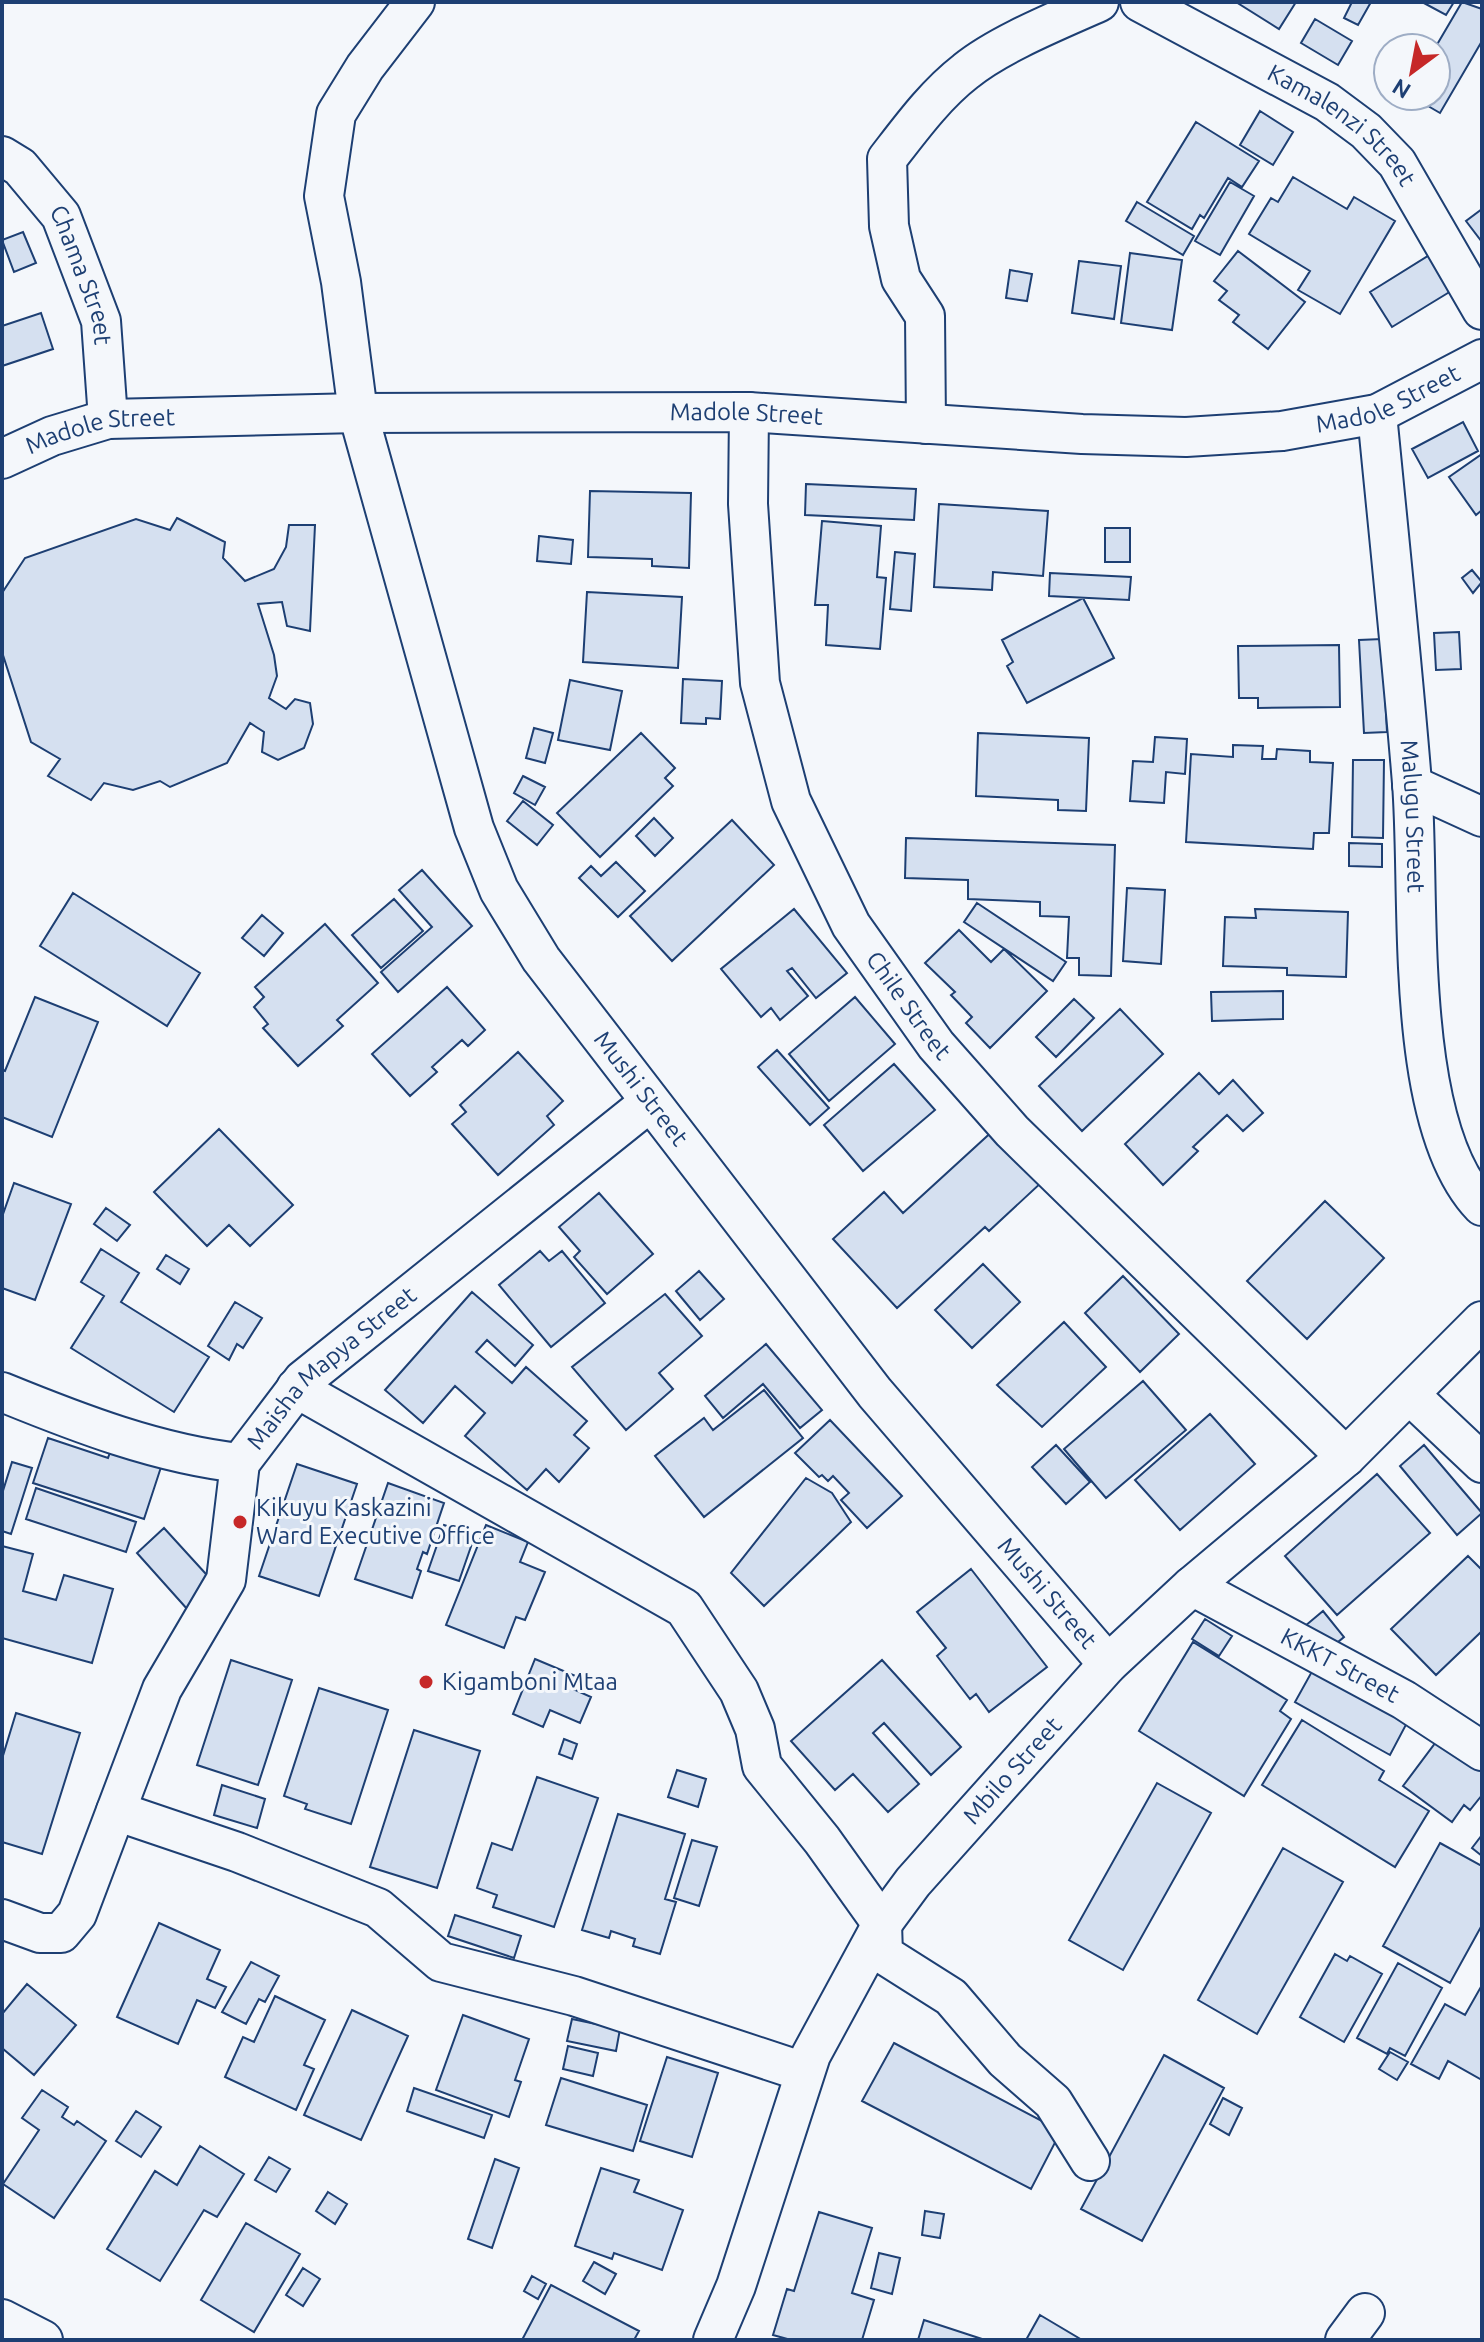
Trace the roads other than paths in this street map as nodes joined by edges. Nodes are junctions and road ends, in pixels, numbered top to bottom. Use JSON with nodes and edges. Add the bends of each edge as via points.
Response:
{"nodes":[{"id":1,"x":415,"y":2,"type":"edge"},
{"id":2,"x":1099,"y":2,"type":"edge"},
{"id":3,"x":1140,"y":2,"type":"edge"},
{"id":4,"x":2,"y":156,"type":"edge"},
{"id":5,"x":1482,"y":310,"type":"edge"},
{"id":6,"x":1482,"y":359,"type":"edge"},
{"id":7,"x":749,"y":412,"type":"junction"},
{"id":8,"x":358,"y":413,"type":"junction"},
{"id":9,"x":1377,"y":414,"type":"junction"},
{"id":10,"x":108,"y":419,"type":"junction"},
{"id":11,"x":926,"y":424,"type":"junction"},
{"id":12,"x":2,"y":459,"type":"edge"},
{"id":13,"x":1412,"y":785,"type":"junction"},
{"id":14,"x":1482,"y":817,"type":"edge"},
{"id":15,"x":650,"y":1102,"type":"junction"},
{"id":16,"x":1482,"y":1206,"type":"edge"},
{"id":17,"x":1482,"y":1321,"type":"edge"},
{"id":18,"x":296,"y":1388,"type":"junction"},
{"id":19,"x":2,"y":1392,"type":"edge"},
{"id":20,"x":1411,"y":1396,"type":"junction"},
{"id":21,"x":1346,"y":1457,"type":"junction"},
{"id":22,"x":240,"y":1463,"type":"junction"},
{"id":23,"x":1482,"y":1463,"type":"edge"},
{"id":24,"x":1192,"y":1586,"type":"junction"},
{"id":25,"x":1108,"y":1664,"type":"junction"},
{"id":26,"x":1482,"y":1751,"type":"edge"},
{"id":27,"x":116,"y":1811,"type":"junction"},
{"id":28,"x":2,"y":1919,"type":"edge"},
{"id":29,"x":882,"y":1924,"type":"junction"},
{"id":30,"x":804,"y":2072,"type":"junction"},
{"id":31,"x":1090,"y":2161,"type":"dead end"},
{"id":32,"x":2,"y":2319,"type":"edge"},
{"id":33,"x":43,"y":2340,"type":"edge"},
{"id":34,"x":713,"y":2340,"type":"edge"}],
"edges":[{"from":1,"to":8,"type":"street","name":"Mushi Street","via":[[336,114],[324,196]]},
{"from":2,"to":11,"type":"street","via":[[967,69],[887,159],[889,226],[901,279],[925,316]]},
{"from":3,"to":5,"type":"street","name":"Kamalenzi Street","via":[[1327,102],[1366,131],[1397,163]]},
{"from":4,"to":10,"type":"street","name":"Chama Street","via":[[20,167],[61,216],[101,321]]},
{"from":6,"to":9,"type":"street","name":"Madole Street"},
{"from":7,"to":8,"type":"street","name":"Madole Street"},
{"from":7,"to":11,"type":"street","name":"Madole Street"},
{"from":7,"to":21,"type":"street","name":"Chile Street","via":[[748,504],[760,683],[791,801],[851,925],[936,1045],[1012,1131]]},
{"from":8,"to":10,"type":"street","name":"Madole Street"},
{"from":8,"to":15,"type":"street","name":"Mushi Street","via":[[474,828],[499,890],[541,959]]},
{"from":9,"to":11,"type":"street","name":"Madole Street","via":[[1282,431],[1186,437]]},
{"from":9,"to":13,"type":"street","name":"Malugu Street"},
{"from":10,"to":12,"type":"street","name":"Madole Street"},
{"from":13,"to":14,"type":"street"},
{"from":13,"to":16,"type":"street","name":"Malugu Street","via":[[1424,1047],[1440,1132]]},
{"from":15,"to":18,"type":"street","name":"Maisha Mapya Street"},
{"from":15,"to":25,"type":"street","name":"Mushi Street","via":[[875,1393]]},
{"from":17,"to":20,"type":"street","name":"Mbilo Street"},
{"from":18,"to":22,"type":"street","name":"Maisha Mapya Street"},
{"from":18,"to":29,"type":"street","via":[[684,1608],[739,1691],[755,1729],[762,1766]]},
{"from":19,"to":22,"type":"street","via":[[59,1416],[197,1458]]},
{"from":20,"to":21,"type":"street","name":"Mbilo Street"},
{"from":20,"to":23,"type":"street"},
{"from":21,"to":24,"type":"street","name":"Mbilo Street"},
{"from":22,"to":27,"type":"street","name":"Maisha Mapya Street","via":[[226,1580],[162,1689]]},
{"from":24,"to":25,"type":"street","name":"Mbilo Street"},
{"from":24,"to":26,"type":"street","name":"KKKT Street","via":[[1404,1700]]},
{"from":25,"to":29,"type":"street","name":"Mbilo Street","via":[[948,1841]]},
{"from":27,"to":28,"type":"street","name":"Maisha Mapya Street","via":[[77,1914],[61,1933],[40,1933]]},
{"from":27,"to":30,"type":"street","via":[[378,1908],[441,1962],[574,1996]]},
{"from":29,"to":30,"type":"street","name":"Mbilo Street"},
{"from":29,"to":31,"type":"street","via":[[883,1954],[951,1997],[1005,2060],[1053,2102]]},
{"from":30,"to":34,"type":"street","name":"Mbilo Street","via":[[736,2286]]},
{"from":32,"to":33,"type":"street"}]}
